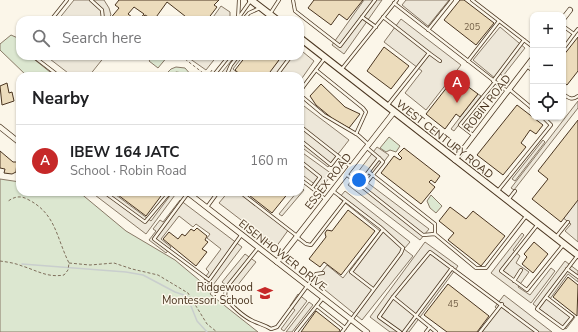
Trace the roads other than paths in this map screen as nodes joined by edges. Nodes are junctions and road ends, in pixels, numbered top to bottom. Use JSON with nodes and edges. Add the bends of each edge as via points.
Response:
{"nodes":[{"id":1,"x":67,"y":0,"type":"edge"},
{"id":2,"x":96,"y":0,"type":"edge"},
{"id":3,"x":240,"y":0,"type":"edge"},
{"id":4,"x":251,"y":0,"type":"edge"},
{"id":5,"x":279,"y":0,"type":"edge"},
{"id":6,"x":293,"y":0,"type":"edge"},
{"id":7,"x":375,"y":0,"type":"edge"},
{"id":8,"x":397,"y":0,"type":"edge"},
{"id":9,"x":452,"y":0,"type":"edge"},
{"id":10,"x":472,"y":0,"type":"edge"},
{"id":11,"x":92,"y":1,"type":"edge"},
{"id":12,"x":394,"y":3,"type":"junction"},
{"id":13,"x":261,"y":8,"type":"junction"},
{"id":14,"x":570,"y":10,"type":"dead end"},
{"id":15,"x":566,"y":15,"type":"edge"},
{"id":16,"x":54,"y":16,"type":"edge"},
{"id":17,"x":103,"y":16,"type":"edge"},
{"id":18,"x":238,"y":16,"type":"edge"},
{"id":19,"x":240,"y":16,"type":"edge"},
{"id":20,"x":246,"y":16,"type":"edge"},
{"id":21,"x":266,"y":16,"type":"edge"},
{"id":22,"x":268,"y":16,"type":"edge"},
{"id":23,"x":301,"y":16,"type":"edge"},
{"id":24,"x":362,"y":16,"type":"junction"},
{"id":25,"x":383,"y":17,"type":"junction"},
{"id":26,"x":304,"y":18,"type":"edge"},
{"id":27,"x":499,"y":21,"type":"junction"},
{"id":28,"x":376,"y":27,"type":"junction"},
{"id":29,"x":566,"y":28,"type":"edge"},
{"id":30,"x":578,"y":29,"type":"edge"},
{"id":31,"x":428,"y":30,"type":"junction"},
{"id":32,"x":574,"y":34,"type":"junction"},
{"id":33,"x":524,"y":40,"type":"junction"},
{"id":34,"x":304,"y":43,"type":"edge"},
{"id":35,"x":566,"y":44,"type":"edge"},
{"id":36,"x":530,"y":45,"type":"edge"},
{"id":37,"x":429,"y":53,"type":"junction"},
{"id":38,"x":325,"y":58,"type":"junction"},
{"id":39,"x":38,"y":60,"type":"edge"},
{"id":40,"x":226,"y":60,"type":"edge"},
{"id":41,"x":235,"y":60,"type":"edge"},
{"id":42,"x":288,"y":60,"type":"edge"},
{"id":43,"x":440,"y":61,"type":"dead end"},
{"id":44,"x":468,"y":61,"type":"junction"},
{"id":45,"x":530,"y":62,"type":"edge"},
{"id":46,"x":527,"y":66,"type":"junction"},
{"id":47,"x":530,"y":68,"type":"edge"},
{"id":48,"x":316,"y":70,"type":"junction"},
{"id":49,"x":341,"y":70,"type":"junction"},
{"id":50,"x":54,"y":72,"type":"edge"},
{"id":51,"x":216,"y":72,"type":"edge"},
{"id":52,"x":228,"y":72,"type":"edge"},
{"id":53,"x":279,"y":72,"type":"edge"},
{"id":54,"x":494,"y":81,"type":"junction"},
{"id":55,"x":304,"y":86,"type":"edge"},
{"id":56,"x":508,"y":90,"type":"junction"},
{"id":57,"x":566,"y":96,"type":"edge"},
{"id":58,"x":578,"y":96,"type":"edge"},
{"id":59,"x":304,"y":98,"type":"edge"},
{"id":60,"x":387,"y":106,"type":"junction"},
{"id":61,"x":530,"y":107,"type":"edge"},
{"id":62,"x":394,"y":112,"type":"junction"},
{"id":63,"x":546,"y":120,"type":"edge"},
{"id":64,"x":0,"y":127,"type":"edge"},
{"id":65,"x":304,"y":129,"type":"edge"},
{"id":66,"x":356,"y":134,"type":"junction"},
{"id":67,"x":474,"y":136,"type":"junction"},
{"id":68,"x":16,"y":140,"type":"edge"},
{"id":69,"x":304,"y":143,"type":"edge"},
{"id":70,"x":367,"y":146,"type":"junction"},
{"id":71,"x":338,"y":156,"type":"junction"},
{"id":72,"x":379,"y":158,"type":"junction"},
{"id":73,"x":455,"y":160,"type":"junction"},
{"id":74,"x":304,"y":164,"type":"edge"},
{"id":75,"x":351,"y":166,"type":"junction"},
{"id":76,"x":369,"y":172,"type":"junction"},
{"id":77,"x":346,"y":174,"type":"junction"},
{"id":78,"x":373,"y":175,"type":"junction"},
{"id":79,"x":304,"y":182,"type":"edge"},
{"id":80,"x":359,"y":184,"type":"junction"},
{"id":81,"x":363,"y":187,"type":"junction"},
{"id":82,"x":312,"y":188,"type":"junction"},
{"id":83,"x":332,"y":190,"type":"junction"},
{"id":84,"x":515,"y":191,"type":"dead end"},
{"id":85,"x":497,"y":193,"type":"junction"},
{"id":86,"x":109,"y":196,"type":"edge"},
{"id":87,"x":167,"y":196,"type":"edge"},
{"id":88,"x":185,"y":196,"type":"edge"},
{"id":89,"x":193,"y":196,"type":"edge"},
{"id":90,"x":215,"y":196,"type":"edge"},
{"id":91,"x":245,"y":196,"type":"edge"},
{"id":92,"x":326,"y":199,"type":"junction"},
{"id":93,"x":346,"y":201,"type":"junction"},
{"id":94,"x":508,"y":201,"type":"junction"},
{"id":95,"x":206,"y":207,"type":"junction"},
{"id":96,"x":527,"y":216,"type":"junction"},
{"id":97,"x":568,"y":222,"type":"dead end"},
{"id":98,"x":538,"y":224,"type":"junction"},
{"id":99,"x":382,"y":231,"type":"junction"},
{"id":100,"x":242,"y":234,"type":"junction"},
{"id":101,"x":435,"y":234,"type":"junction"},
{"id":102,"x":297,"y":236,"type":"junction"},
{"id":103,"x":555,"y":237,"type":"junction"},
{"id":104,"x":564,"y":244,"type":"junction"},
{"id":105,"x":258,"y":247,"type":"junction"},
{"id":106,"x":578,"y":255,"type":"edge"},
{"id":107,"x":277,"y":262,"type":"junction"},
{"id":108,"x":452,"y":268,"type":"junction"},
{"id":109,"x":567,"y":269,"type":"junction"},
{"id":110,"x":521,"y":270,"type":"dead end"},
{"id":111,"x":323,"y":273,"type":"dead end"},
{"id":112,"x":578,"y":277,"type":"edge"},
{"id":113,"x":514,"y":281,"type":"junction"},
{"id":114,"x":308,"y":286,"type":"junction"},
{"id":115,"x":373,"y":289,"type":"junction"},
{"id":116,"x":393,"y":297,"type":"junction"},
{"id":117,"x":546,"y":297,"type":"junction"},
{"id":118,"x":324,"y":298,"type":"junction"},
{"id":119,"x":502,"y":304,"type":"junction"},
{"id":120,"x":317,"y":306,"type":"junction"},
{"id":121,"x":416,"y":315,"type":"junction"},
{"id":122,"x":351,"y":319,"type":"junction"},
{"id":123,"x":430,"y":327,"type":"junction"},
{"id":124,"x":345,"y":328,"type":"junction"},
{"id":125,"x":364,"y":331,"type":"edge"},
{"id":126,"x":296,"y":332,"type":"edge"},
{"id":127,"x":342,"y":332,"type":"edge"},
{"id":128,"x":400,"y":332,"type":"edge"},
{"id":129,"x":404,"y":332,"type":"edge"},
{"id":130,"x":426,"y":332,"type":"edge"},
{"id":131,"x":436,"y":332,"type":"edge"},
{"id":132,"x":480,"y":332,"type":"edge"},
{"id":133,"x":537,"y":332,"type":"edge"}],
"edges":[{"from":1,"to":16,"type":"lane"},
{"from":2,"to":11,"type":"lane"},
{"from":3,"to":18,"type":"lane"},
{"from":4,"to":13,"type":"main road"},
{"from":4,"to":19,"type":"lane"},
{"from":5,"to":22,"type":"lane"},
{"from":6,"to":23,"type":"lane","via":[[295,11]]},
{"from":7,"to":24,"type":"lane"},
{"from":8,"to":12,"type":"lane"},
{"from":9,"to":31,"type":"lane"},
{"from":10,"to":27,"type":"lane"},
{"from":11,"to":17,"type":"lane","via":[[102,10]]},
{"from":12,"to":25,"type":"lane"},
{"from":12,"to":31,"type":"lane"},
{"from":13,"to":20,"type":"lane"},
{"from":13,"to":21,"type":"main road"},
{"from":14,"to":15,"type":"street"},
{"from":24,"to":26,"type":"lane","via":[[340,46]]},
{"from":24,"to":28,"type":"lane"},
{"from":25,"to":28,"type":"lane"},
{"from":25,"to":37,"type":"lane"},
{"from":27,"to":33,"type":"lane"},
{"from":27,"to":44,"type":"lane"},
{"from":28,"to":49,"type":"lane"},
{"from":29,"to":32,"type":"lane"},
{"from":30,"to":32,"type":"lane"},
{"from":31,"to":44,"type":"lane"},
{"from":32,"to":35,"type":"lane"},
{"from":33,"to":36,"type":"lane"},
{"from":33,"to":54,"type":"lane"},
{"from":34,"to":38,"type":"main road","name":"WEST CENTURY ROAD"},
{"from":37,"to":43,"type":"lane"},
{"from":37,"to":60,"type":"lane"},
{"from":38,"to":48,"type":"lane"},
{"from":38,"to":49,"type":"main road","name":"WEST CENTURY ROAD"},
{"from":39,"to":50,"type":"lane"},
{"from":40,"to":51,"type":"lane"},
{"from":41,"to":52,"type":"lane"},
{"from":42,"to":53,"type":"lane"},
{"from":44,"to":54,"type":"lane"},
{"from":45,"to":46,"type":"street","name":"ROBIN ROAD"},
{"from":46,"to":47,"type":"lane"},
{"from":46,"to":56,"type":"street","name":"ROBIN ROAD"},
{"from":48,"to":55,"type":"lane"},
{"from":48,"to":66,"type":"lane","via":[[366,112]]},
{"from":49,"to":60,"type":"main road","name":"WEST CENTURY ROAD"},
{"from":54,"to":56,"type":"lane"},
{"from":54,"to":67,"type":"lane","via":[[460,125]]},
{"from":56,"to":61,"type":"lane"},
{"from":56,"to":67,"type":"street","name":"ROBIN ROAD"},
{"from":57,"to":58,"type":"lane","via":[[574,99]]},
{"from":59,"to":66,"type":"lane","via":[[324,115]]},
{"from":60,"to":62,"type":"main road","name":"WEST CENTURY ROAD"},
{"from":62,"to":70,"type":"street","name":"ESSEX ROAD"},
{"from":62,"to":73,"type":"main road","name":"WEST CENTURY ROAD"},
{"from":63,"to":85,"type":"lane","via":[[551,125]]},
{"from":64,"to":68,"type":"street"},
{"from":65,"to":71,"type":"lane"},
{"from":66,"to":70,"type":"lane"},
{"from":67,"to":73,"type":"street","name":"ROBIN ROAD"},
{"from":69,"to":71,"type":"lane","via":[[331,165]]},
{"from":70,"to":72,"type":"lane"},
{"from":70,"to":75,"type":"street","name":"ESSEX ROAD"},
{"from":71,"to":75,"type":"lane"},
{"from":72,"to":76,"type":"lane"},
{"from":72,"to":78,"type":"lane","via":[[383,162]]},
{"from":73,"to":85,"type":"main road","name":"WEST CENTURY ROAD"},
{"from":74,"to":82,"type":"lane","via":[[320,177]]},
{"from":75,"to":77,"type":"street","name":"ESSEX ROAD"},
{"from":76,"to":78,"type":"lane"},
{"from":76,"to":80,"type":"lane"},
{"from":77,"to":80,"type":"lane"},
{"from":77,"to":83,"type":"street","name":"ESSEX ROAD"},
{"from":78,"to":81,"type":"lane"},
{"from":78,"to":101,"type":"lane","via":[[435,224]]},
{"from":79,"to":82,"type":"lane"},
{"from":80,"to":81,"type":"lane"},
{"from":81,"to":101,"type":"lane","via":[[423,235]]},
{"from":82,"to":92,"type":"lane"},
{"from":83,"to":92,"type":"street","name":"ESSEX ROAD"},
{"from":83,"to":93,"type":"lane"},
{"from":84,"to":94,"type":"lane"},
{"from":85,"to":94,"type":"main road","name":"WEST CENTURY ROAD"},
{"from":86,"to":87,"type":"lane","via":[[145,222]]},
{"from":88,"to":100,"type":"lane","via":[[154,239],[209,280]]},
{"from":89,"to":95,"type":"street","name":"EISENHOWER DRIVE"},
{"from":90,"to":95,"type":"lane"},
{"from":91,"to":102,"type":"lane"},
{"from":92,"to":102,"type":"street","name":"ESSEX ROAD"},
{"from":93,"to":99,"type":"lane"},
{"from":93,"to":102,"type":"lane","via":[[311,245]]},
{"from":94,"to":96,"type":"main road","name":"WEST CENTURY ROAD"},
{"from":95,"to":100,"type":"street","name":"EISENHOWER DRIVE"},
{"from":96,"to":98,"type":"main road","name":"WEST CENTURY ROAD"},
{"from":96,"to":101,"type":"lane","via":[[486,268],[476,268]]},
{"from":97,"to":103,"type":"lane"},
{"from":98,"to":103,"type":"main road","name":"WEST CENTURY ROAD"},
{"from":98,"to":113,"type":"lane","via":[[501,271]]},
{"from":99,"to":115,"type":"lane","via":[[401,244],[403,250]]},
{"from":99,"to":115,"type":"lane","via":[[351,272]]},
{"from":100,"to":105,"type":"street","name":"EISENHOWER DRIVE"},
{"from":102,"to":107,"type":"street","name":"ESSEX ROAD"},
{"from":103,"to":104,"type":"main road","name":"WEST CENTURY ROAD"},
{"from":104,"to":106,"type":"main road","name":"WEST CENTURY ROAD"},
{"from":104,"to":113,"type":"lane","via":[[526,290]]},
{"from":105,"to":107,"type":"street","name":"EISENHOWER DRIVE"},
{"from":105,"to":114,"type":"lane","via":[[225,293],[228,301],[254,322],[275,329]]},
{"from":106,"to":109,"type":"lane"},
{"from":107,"to":114,"type":"street","name":"EISENHOWER DRIVE"},
{"from":108,"to":116,"type":"lane","via":[[430,252]]},
{"from":108,"to":119,"type":"lane"},
{"from":108,"to":121,"type":"lane"},
{"from":109,"to":112,"type":"lane"},
{"from":109,"to":117,"type":"lane"},
{"from":110,"to":113,"type":"lane"},
{"from":111,"to":114,"type":"lane","via":[[318,273]]},
{"from":114,"to":118,"type":"street","name":"EISENHOWER DRIVE"},
{"from":115,"to":122,"type":"lane"},
{"from":116,"to":121,"type":"lane"},
{"from":116,"to":128,"type":"lane","via":[[379,317]]},
{"from":117,"to":117,"type":"lane","via":[[572,317],[562,328],[537,309]]},
{"from":118,"to":120,"type":"lane"},
{"from":118,"to":122,"type":"street","name":"EISENHOWER DRIVE"},
{"from":119,"to":132,"type":"lane"},
{"from":119,"to":133,"type":"lane"},
{"from":120,"to":124,"type":"lane"},
{"from":120,"to":126,"type":"lane"},
{"from":121,"to":123,"type":"lane"},
{"from":121,"to":129,"type":"lane"},
{"from":122,"to":124,"type":"lane"},
{"from":122,"to":125,"type":"street","name":"EISENHOWER DRIVE"},
{"from":123,"to":130,"type":"lane"},
{"from":123,"to":131,"type":"lane"},
{"from":124,"to":127,"type":"lane"}]}
